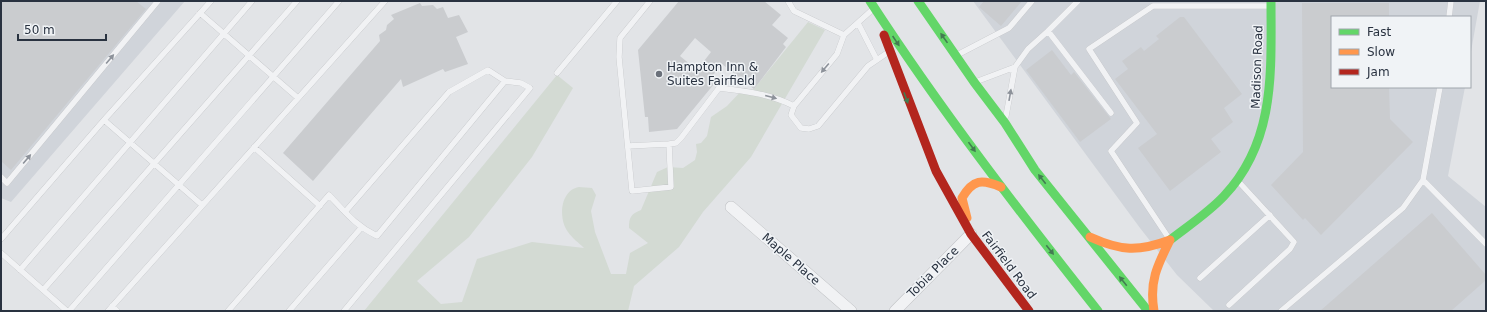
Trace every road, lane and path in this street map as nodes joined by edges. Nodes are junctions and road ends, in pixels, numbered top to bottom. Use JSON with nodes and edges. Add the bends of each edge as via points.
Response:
{"nodes":[{"id":1,"x":158,"y":1,"type":"edge"},
{"id":2,"x":211,"y":1,"type":"edge"},
{"id":3,"x":252,"y":1,"type":"edge"},
{"id":4,"x":297,"y":1,"type":"edge"},
{"id":5,"x":339,"y":1,"type":"edge"},
{"id":6,"x":385,"y":1,"type":"edge"},
{"id":7,"x":617,"y":1,"type":"edge"},
{"id":8,"x":650,"y":1,"type":"edge"},
{"id":9,"x":788,"y":1,"type":"edge"},
{"id":10,"x":918,"y":1,"type":"edge"},
{"id":11,"x":1032,"y":1,"type":"edge"},
{"id":12,"x":1078,"y":1,"type":"edge"},
{"id":13,"x":1451,"y":1,"type":"edge"},
{"id":14,"x":1271,"y":4,"type":"edge"},
{"id":15,"x":872,"y":5,"type":"edge"},
{"id":16,"x":200,"y":13,"type":"junction"},
{"id":17,"x":1449,"y":16,"type":"edge"},
{"id":18,"x":858,"y":23,"type":"junction"},
{"id":19,"x":1048,"y":31,"type":"junction"},
{"id":20,"x":223,"y":34,"type":"junction"},
{"id":21,"x":844,"y":35,"type":"junction"},
{"id":22,"x":889,"y":51,"type":"junction"},
{"id":23,"x":248,"y":56,"type":"junction"},
{"id":24,"x":956,"y":56,"type":"junction"},
{"id":25,"x":877,"y":60,"type":"junction"},
{"id":26,"x":1015,"y":67,"type":"junction"},
{"id":27,"x":557,"y":73,"type":"dead end"},
{"id":28,"x":272,"y":77,"type":"junction"},
{"id":29,"x":505,"y":81,"type":"junction"},
{"id":30,"x":974,"y":82,"type":"junction"},
{"id":31,"x":1440,"y":88,"type":"edge"},
{"id":32,"x":298,"y":98,"type":"junction"},
{"id":33,"x":794,"y":106,"type":"junction"},
{"id":34,"x":1111,"y":113,"type":"dead end"},
{"id":35,"x":104,"y":120,"type":"junction"},
{"id":36,"x":1005,"y":123,"type":"junction"},
{"id":37,"x":130,"y":143,"type":"junction"},
{"id":38,"x":669,"y":144,"type":"junction"},
{"id":39,"x":628,"y":146,"type":"junction"},
{"id":40,"x":254,"y":147,"type":"junction"},
{"id":41,"x":155,"y":163,"type":"junction"},
{"id":42,"x":1,"y":177,"type":"edge"},
{"id":43,"x":1238,"y":180,"type":"junction"},
{"id":44,"x":1423,"y":180,"type":"junction"},
{"id":45,"x":179,"y":185,"type":"junction"},
{"id":46,"x":1001,"y":187,"type":"junction"},
{"id":47,"x":202,"y":205,"type":"junction"},
{"id":48,"x":320,"y":206,"type":"junction"},
{"id":49,"x":731,"y":207,"type":"dead end"},
{"id":50,"x":346,"y":212,"type":"junction"},
{"id":51,"x":1270,"y":215,"type":"junction"},
{"id":52,"x":360,"y":228,"type":"junction"},
{"id":53,"x":971,"y":234,"type":"junction"},
{"id":54,"x":1088,"y":236,"type":"junction"},
{"id":55,"x":1,"y":239,"type":"edge"},
{"id":56,"x":1170,"y":240,"type":"junction"},
{"id":57,"x":1486,"y":244,"type":"edge"},
{"id":58,"x":1,"y":253,"type":"edge"},
{"id":59,"x":20,"y":270,"type":"junction"},
{"id":60,"x":1200,"y":278,"type":"dead end"},
{"id":61,"x":43,"y":290,"type":"junction"},
{"id":62,"x":1229,"y":305,"type":"dead end"},
{"id":63,"x":110,"y":309,"type":"edge"},
{"id":64,"x":68,"y":311,"type":"edge"},
{"id":65,"x":117,"y":311,"type":"edge"},
{"id":66,"x":228,"y":311,"type":"edge"},
{"id":67,"x":289,"y":311,"type":"edge"},
{"id":68,"x":344,"y":311,"type":"edge"},
{"id":69,"x":851,"y":311,"type":"edge"},
{"id":70,"x":895,"y":311,"type":"edge"},
{"id":71,"x":1029,"y":311,"type":"edge"},
{"id":72,"x":1098,"y":311,"type":"edge"},
{"id":73,"x":1148,"y":311,"type":"edge"},
{"id":74,"x":1154,"y":311,"type":"edge"},
{"id":75,"x":1281,"y":311,"type":"edge"}],
"edges":[{"from":42,"to":1,"type":"lane","one_way":true,"via":[[7,183]]},
{"from":2,"to":16,"type":"lane"},
{"from":3,"to":20,"type":"lane"},
{"from":4,"to":23,"type":"lane"},
{"from":5,"to":28,"type":"lane"},
{"from":6,"to":32,"type":"lane"},
{"from":7,"to":27,"type":"lane"},
{"from":8,"to":39,"type":"lane","via":[[620,38],[619,58]]},
{"from":9,"to":21,"type":"lane","via":[[794,10]]},
{"from":24,"to":10,"type":"main road","one_way":true},
{"from":11,"to":24,"type":"lane","via":[[1009,28]]},
{"from":12,"to":19,"type":"lane"},
{"from":13,"to":17,"type":"lane"},
{"from":14,"to":43,"type":"main road","name":"Madison Road","via":[[1270,84],[1266,117],[1256,148]]},
{"from":14,"to":56,"type":"lane","via":[[1153,6],[1089,49],[1137,123],[1112,151]]},
{"from":15,"to":18,"type":"lane"},
{"from":15,"to":22,"type":"main road","name":"Fairfield Road"},
{"from":15,"to":46,"type":"main road","one_way":true},
{"from":16,"to":20,"type":"lane"},
{"from":16,"to":35,"type":"lane"},
{"from":18,"to":21,"type":"lane"},
{"from":18,"to":25,"type":"lane"},
{"from":19,"to":26,"type":"lane","via":[[1028,49]]},
{"from":19,"to":34,"type":"lane"},
{"from":20,"to":23,"type":"lane"},
{"from":20,"to":37,"type":"lane"},
{"from":21,"to":33,"type":"lane","one_way":true,"via":[[837,54]]},
{"from":22,"to":25,"type":"lane"},
{"from":22,"to":53,"type":"main road","name":"Fairfield Road","one_way":true,"via":[[936,171]]},
{"from":23,"to":28,"type":"lane"},
{"from":23,"to":41,"type":"lane"},
{"from":24,"to":30,"type":"main road"},
{"from":25,"to":33,"type":"lane","via":[[868,66],[818,126],[801,128],[792,115]]},
{"from":26,"to":30,"type":"lane"},
{"from":36,"to":26,"type":"lane","one_way":true},
{"from":28,"to":32,"type":"lane"},
{"from":28,"to":45,"type":"lane"},
{"from":29,"to":50,"type":"lane","via":[[488,70],[449,92]]},
{"from":29,"to":52,"type":"lane","via":[[377,236]]},
{"from":29,"to":68,"type":"lane","via":[[521,83],[530,88]]},
{"from":30,"to":36,"type":"main road"},
{"from":31,"to":44,"type":"lane"},
{"from":32,"to":40,"type":"lane"},
{"from":38,"to":33,"type":"lane","one_way":true,"via":[[676,143],[681,138],[720,88],[756,93],[780,99]]},
{"from":35,"to":37,"type":"lane"},
{"from":35,"to":55,"type":"lane"},
{"from":54,"to":36,"type":"main road","one_way":true,"via":[[1035,170]]},
{"from":37,"to":41,"type":"lane"},
{"from":37,"to":59,"type":"lane"},
{"from":38,"to":39,"type":"lane"},
{"from":38,"to":39,"type":"lane","via":[[671,187],[632,191]]},
{"from":40,"to":47,"type":"lane"},
{"from":40,"to":48,"type":"lane"},
{"from":41,"to":45,"type":"lane"},
{"from":41,"to":61,"type":"lane"},
{"from":43,"to":51,"type":"lane"},
{"from":43,"to":56,"type":"main road","name":"Madison Road","via":[[1218,202]]},
{"from":44,"to":57,"type":"lane"},
{"from":44,"to":75,"type":"lane","via":[[1403,208]]},
{"from":45,"to":47,"type":"lane"},
{"from":45,"to":64,"type":"lane"},
{"from":46,"to":53,"type":"main road","via":[[986,180],[967,188],[962,198]]},
{"from":46,"to":72,"type":"main road","one_way":true},
{"from":47,"to":63,"type":"lane"},
{"from":48,"to":50,"type":"lane","via":[[329,195]]},
{"from":48,"to":66,"type":"lane"},
{"from":49,"to":69,"type":"street","name":"Maple Place"},
{"from":50,"to":52,"type":"lane"},
{"from":51,"to":60,"type":"lane"},
{"from":51,"to":62,"type":"lane","via":[[1294,242],[1290,249]]},
{"from":52,"to":67,"type":"lane"},
{"from":53,"to":70,"type":"street","name":"Tobia Place"},
{"from":53,"to":71,"type":"main road","name":"Fairfield Road"},
{"from":54,"to":56,"type":"main road","via":[[1126,250],[1150,248]]},
{"from":73,"to":54,"type":"main road","one_way":true},
{"from":56,"to":74,"type":"main road","via":[[1158,265],[1151,293]]},
{"from":58,"to":59,"type":"lane"},
{"from":59,"to":61,"type":"lane"},
{"from":61,"to":64,"type":"lane"},
{"from":63,"to":65,"type":"lane"}]}
